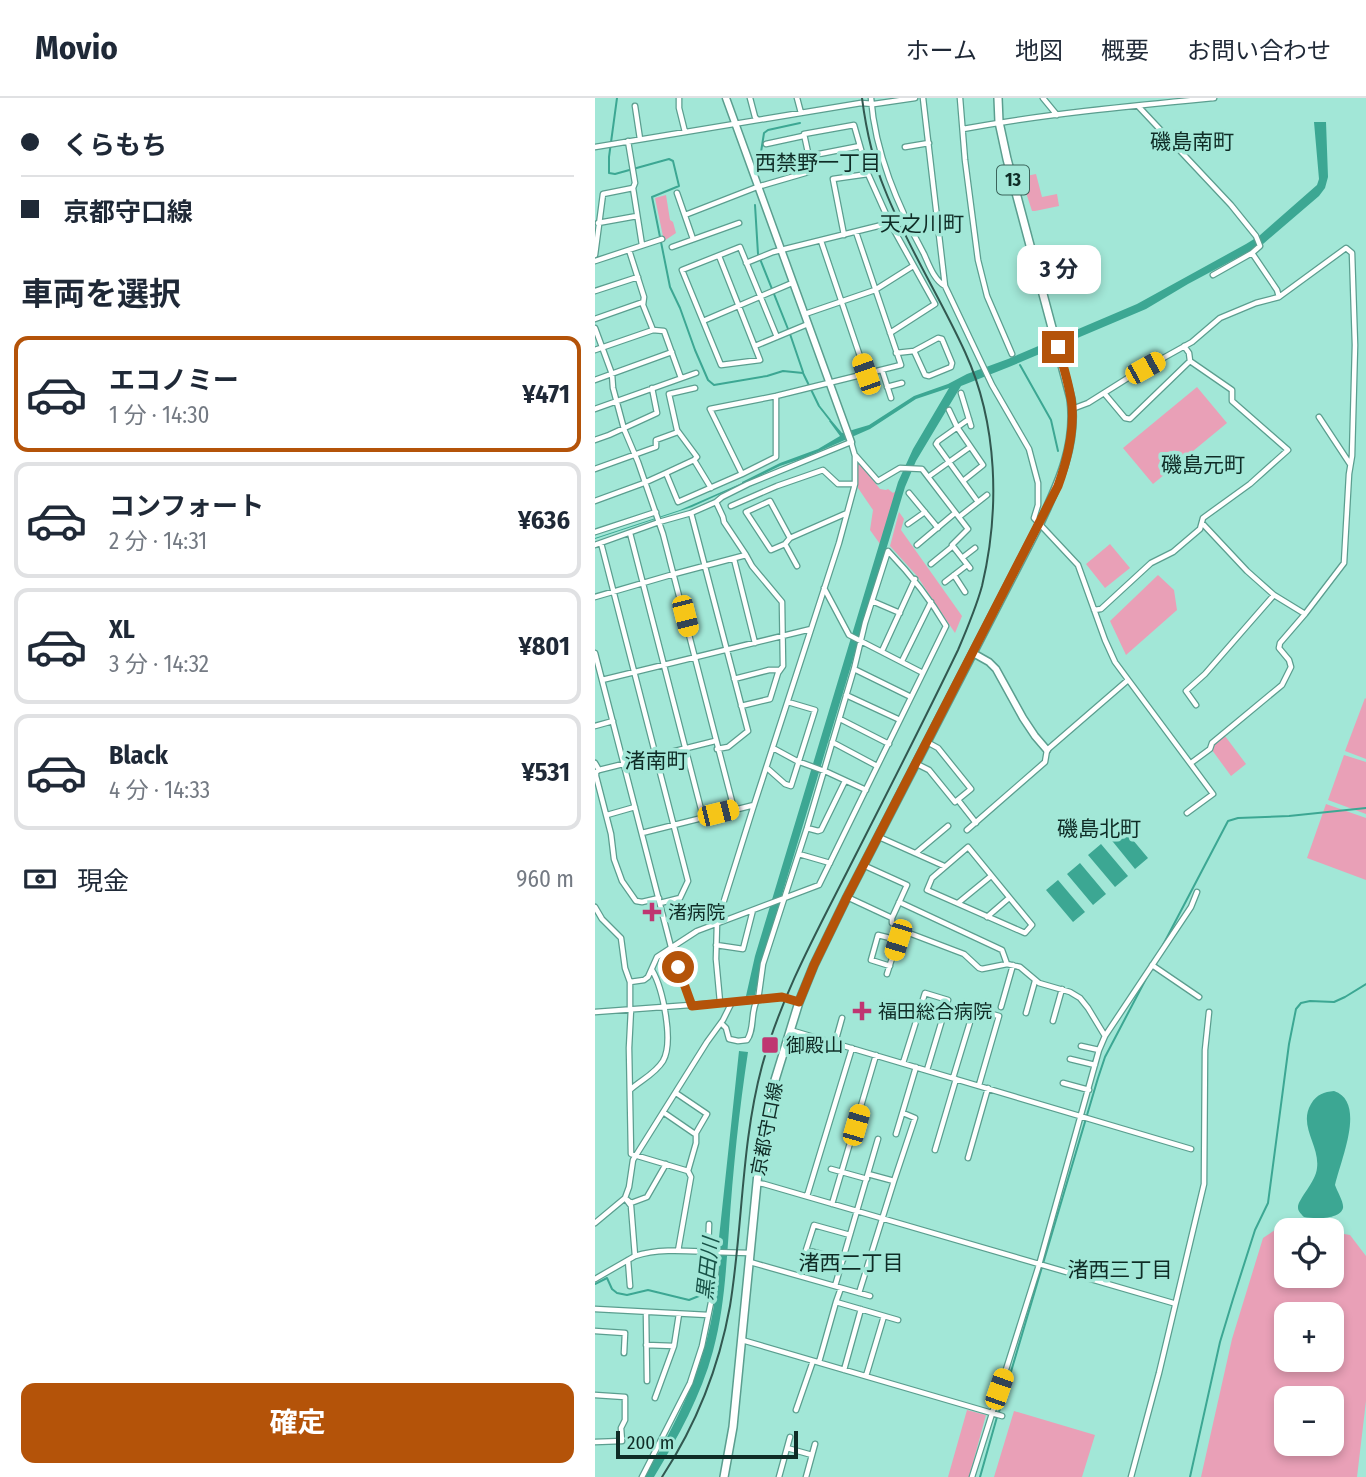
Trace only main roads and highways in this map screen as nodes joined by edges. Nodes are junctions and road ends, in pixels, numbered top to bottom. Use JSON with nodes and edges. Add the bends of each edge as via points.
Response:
{"nodes":[{"id":1,"x":998,"y":98,"type":"edge"},
{"id":2,"x":724,"y":1477,"type":"edge"}],
"edges":[{"from":1,"to":2,"type":"main road","name":"京都守口線","number":"13","via":[[1007,159],[1072,410],[1069,447],[1058,486],[863,865],[799,1002],[767,1106],[761,1142]]}]}
